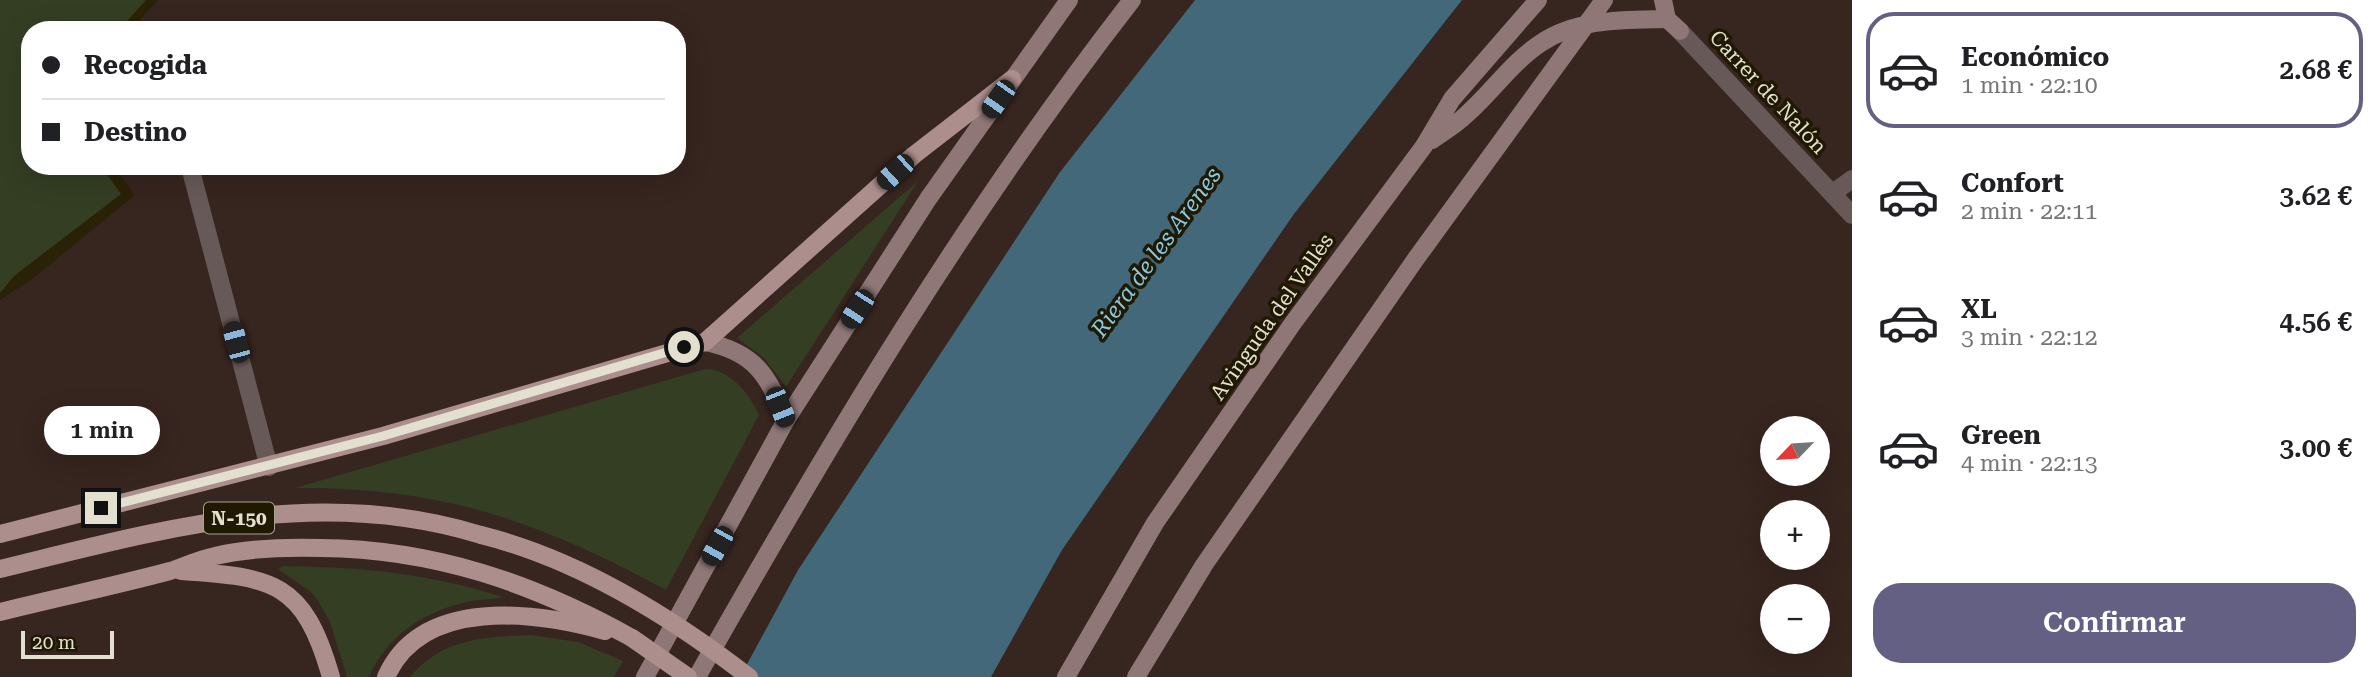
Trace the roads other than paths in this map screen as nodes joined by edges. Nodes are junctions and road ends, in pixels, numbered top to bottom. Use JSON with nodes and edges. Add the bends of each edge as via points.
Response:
{"nodes":[{"id":1,"x":1069,"y":0,"type":"edge"},
{"id":2,"x":1132,"y":0,"type":"edge"},
{"id":3,"x":1538,"y":0,"type":"edge"},
{"id":4,"x":1604,"y":0,"type":"edge"},
{"id":5,"x":1663,"y":0,"type":"edge"},
{"id":6,"x":1673,"y":25,"type":"junction"},
{"id":7,"x":1583,"y":26,"type":"junction"},
{"id":8,"x":1012,"y":79,"type":"junction"},
{"id":9,"x":1424,"y":146,"type":"junction"},
{"id":10,"x":192,"y":175,"type":"edge"},
{"id":11,"x":1852,"y":178,"type":"edge"},
{"id":12,"x":1833,"y":194,"type":"junction"},
{"id":13,"x":1852,"y":215,"type":"edge"},
{"id":14,"x":705,"y":342,"type":"junction"},
{"id":15,"x":786,"y":420,"type":"junction"},
{"id":16,"x":269,"y":467,"type":"junction"},
{"id":17,"x":0,"y":534,"type":"edge"},
{"id":18,"x":0,"y":569,"type":"edge"},
{"id":19,"x":171,"y":570,"type":"junction"},
{"id":20,"x":0,"y":612,"type":"edge"},
{"id":21,"x":632,"y":638,"type":"junction"},
{"id":22,"x":331,"y":677,"type":"edge"},
{"id":23,"x":386,"y":677,"type":"edge"},
{"id":24,"x":645,"y":677,"type":"edge"},
{"id":25,"x":688,"y":677,"type":"edge"},
{"id":26,"x":697,"y":677,"type":"edge"},
{"id":27,"x":748,"y":677,"type":"edge"},
{"id":28,"x":1066,"y":677,"type":"edge"},
{"id":29,"x":1136,"y":677,"type":"edge"}],
"edges":[{"from":1,"to":8,"type":"main road"},
{"from":2,"to":26,"type":"main road","via":[[1043,120],[892,342]]},
{"from":3,"to":9,"type":"main road","name":"Avinguda del Vallès","via":[[1452,99]]},
{"from":4,"to":7,"type":"main road"},
{"from":5,"to":6,"type":"main road"},
{"from":6,"to":7,"type":"main road","via":[[1611,20]]},
{"from":6,"to":12,"type":"street","name":"Carrer de Nalón"},
{"from":7,"to":9,"type":"main road","via":[[1550,37],[1520,58],[1467,115]]},
{"from":7,"to":29,"type":"main road","via":[[1212,554]]},
{"from":8,"to":14,"type":"main road","via":[[914,155]]},
{"from":8,"to":15,"type":"main road","via":[[928,199]]},
{"from":9,"to":28,"type":"main road","name":"Avinguda del Vallès","via":[[1293,323],[1163,512]]},
{"from":10,"to":16,"type":"street"},
{"from":11,"to":12,"type":"street"},
{"from":12,"to":13,"type":"street","name":"Carrer de Nalón"},
{"from":14,"to":15,"type":"main road","via":[[731,347],[763,372]]},
{"from":14,"to":16,"type":"main road"},
{"from":15,"to":24,"type":"main road"},
{"from":16,"to":17,"type":"main road"},
{"from":18,"to":27,"type":"main road","number":"N-150","bridge":true,"via":[[153,530],[269,514],[362,514],[451,526],[526,548],[609,587],[689,632]]},
{"from":19,"to":20,"type":"main road","number":"N-150"},
{"from":19,"to":21,"type":"main road","number":"N-150","via":[[215,556],[300,548],[387,550],[482,570],[561,600]]},
{"from":19,"to":22,"type":"main road","via":[[250,577],[295,601],[312,622]]},
{"from":21,"to":23,"type":"main road","via":[[563,621],[504,615],[461,620],[425,635],[400,653]]},
{"from":21,"to":25,"type":"main road","number":"N-150","bridge":true}]}
